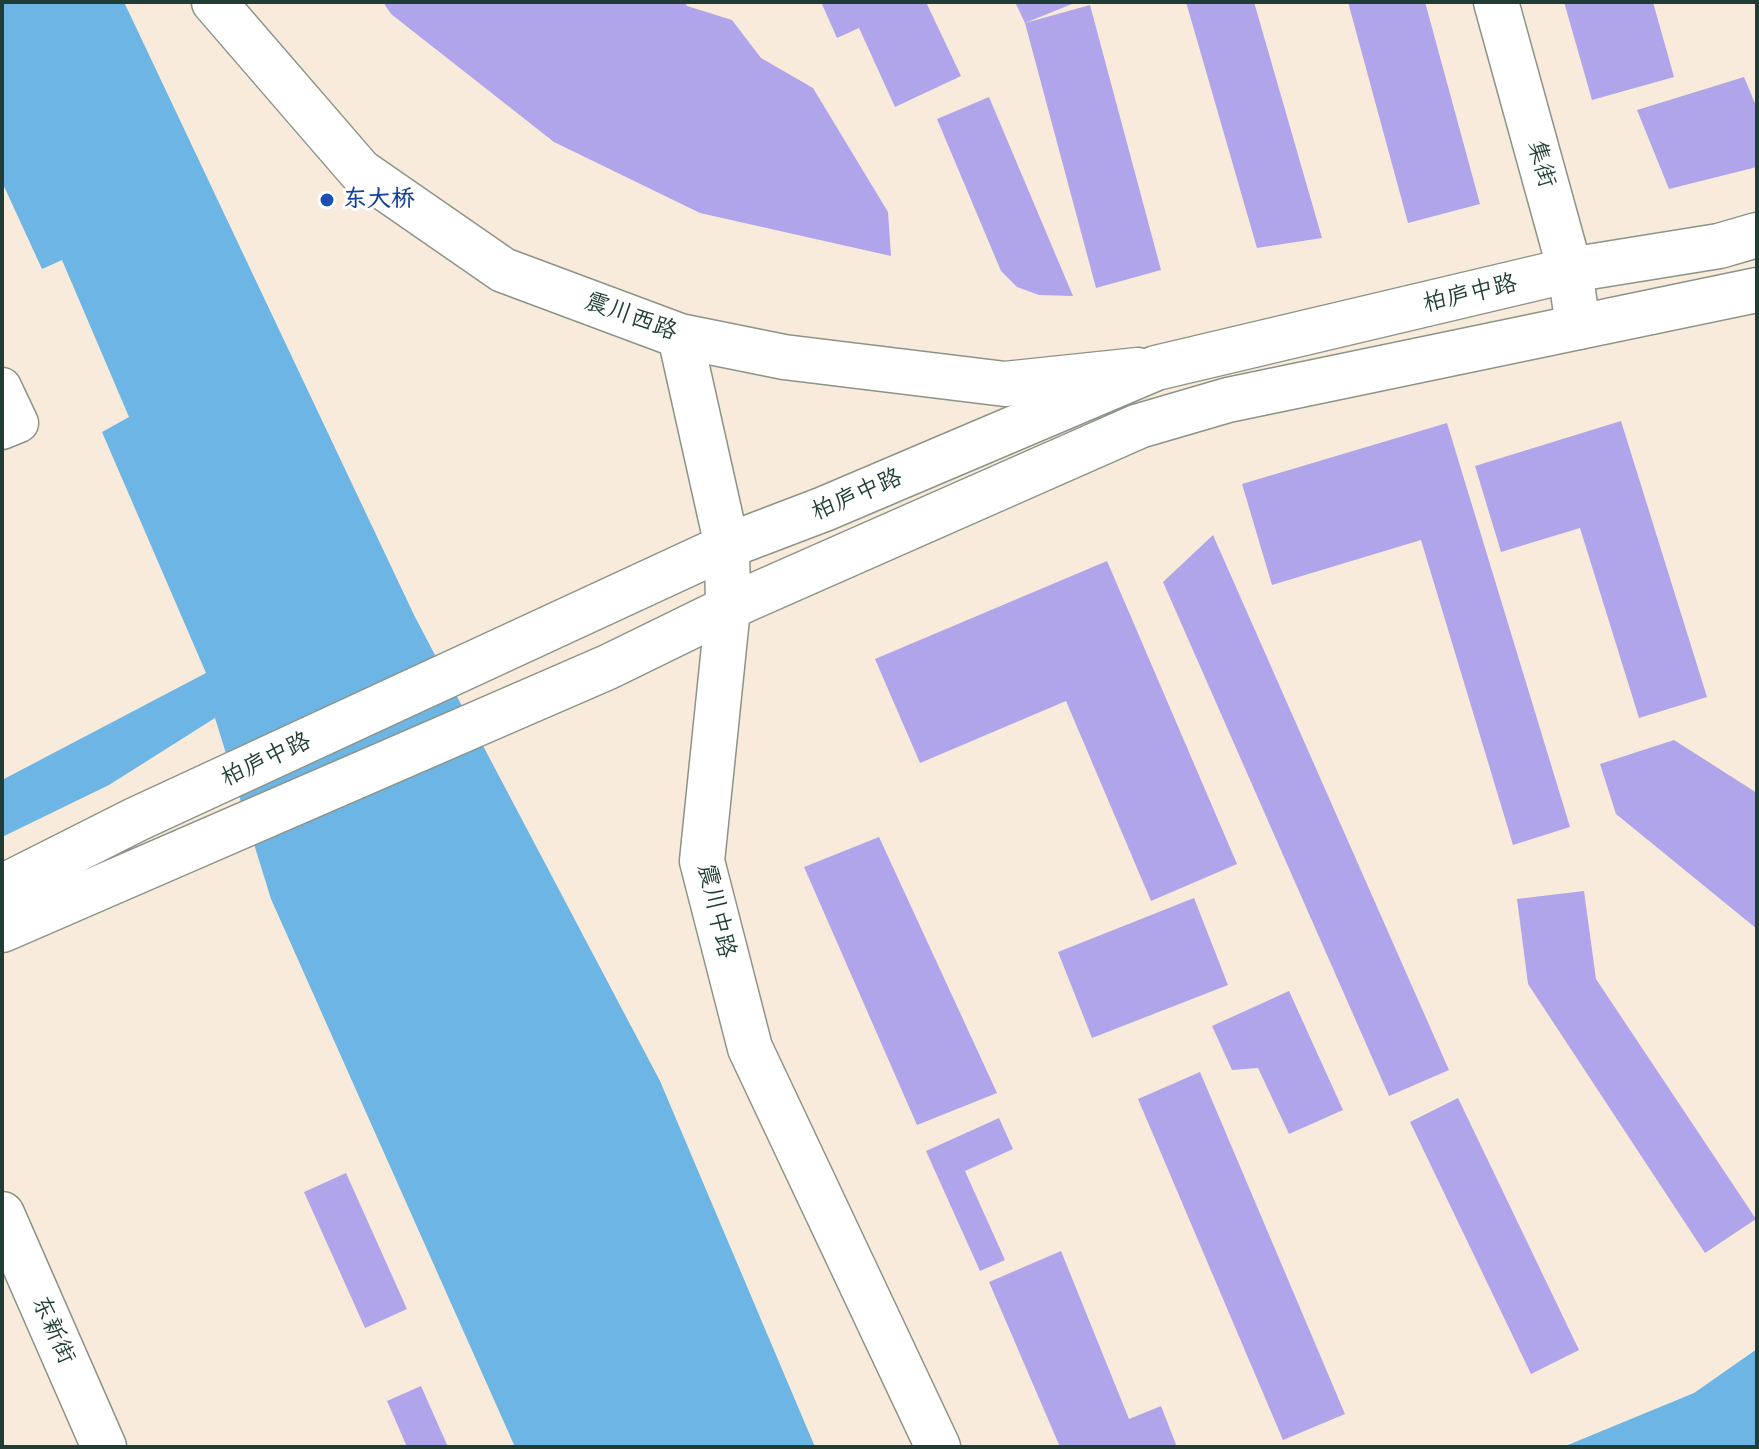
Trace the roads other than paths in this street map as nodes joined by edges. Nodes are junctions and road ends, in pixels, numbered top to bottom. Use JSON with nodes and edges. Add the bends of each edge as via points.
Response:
{"nodes":[{"id":1,"x":214,"y":2,"type":"edge"},
{"id":2,"x":1496,"y":2,"type":"edge"},
{"id":3,"x":1757,"y":235,"type":"edge"},
{"id":4,"x":1570,"y":270,"type":"junction"},
{"id":5,"x":1757,"y":290,"type":"edge"},
{"id":6,"x":1578,"y":327,"type":"junction"},
{"id":7,"x":680,"y":336,"type":"junction"},
{"id":8,"x":1156,"y":368,"type":"junction"},
{"id":9,"x":2,"y":387,"type":"edge"},
{"id":10,"x":2,"y":430,"type":"edge"},
{"id":11,"x":727,"y":546,"type":"junction"},
{"id":12,"x":728,"y":608,"type":"junction"},
{"id":13,"x":2,"y":887,"type":"edge"},
{"id":14,"x":2,"y":930,"type":"edge"},
{"id":15,"x":2,"y":1214,"type":"edge"},
{"id":16,"x":104,"y":1447,"type":"edge"},
{"id":17,"x":938,"y":1447,"type":"edge"}],
"edges":[{"from":1,"to":7,"type":"main road","name":"震川西路","via":[[360,171],[503,270]]},
{"from":2,"to":4,"type":"main road","name":"集街"},
{"from":3,"to":4,"type":"main road","name":"柏庐中路"},
{"from":4,"to":6,"type":"main road","name":"集街"},
{"from":4,"to":8,"type":"main road","name":"柏庐中路"},
{"from":5,"to":6,"type":"main road"},
{"from":6,"to":12,"type":"main road","via":[[1228,400],[1139,426]]},
{"from":7,"to":8,"type":"main road","name":"震川西路","via":[[784,357],[1005,384]]},
{"from":7,"to":11,"type":"main road","name":"震川中路"},
{"from":8,"to":11,"type":"main road","name":"柏庐中路"},
{"from":9,"to":10,"type":"street","via":[[19,423]]},
{"from":11,"to":12,"type":"main road","name":"震川中路"},
{"from":11,"to":13,"type":"main road","name":"柏庐中路","via":[[137,819]]},
{"from":12,"to":14,"type":"main road","via":[[608,667]]},
{"from":12,"to":17,"type":"main road","name":"震川中路","via":[[702,861],[750,1048]]},
{"from":15,"to":16,"type":"main road","name":"东新街"}]}
